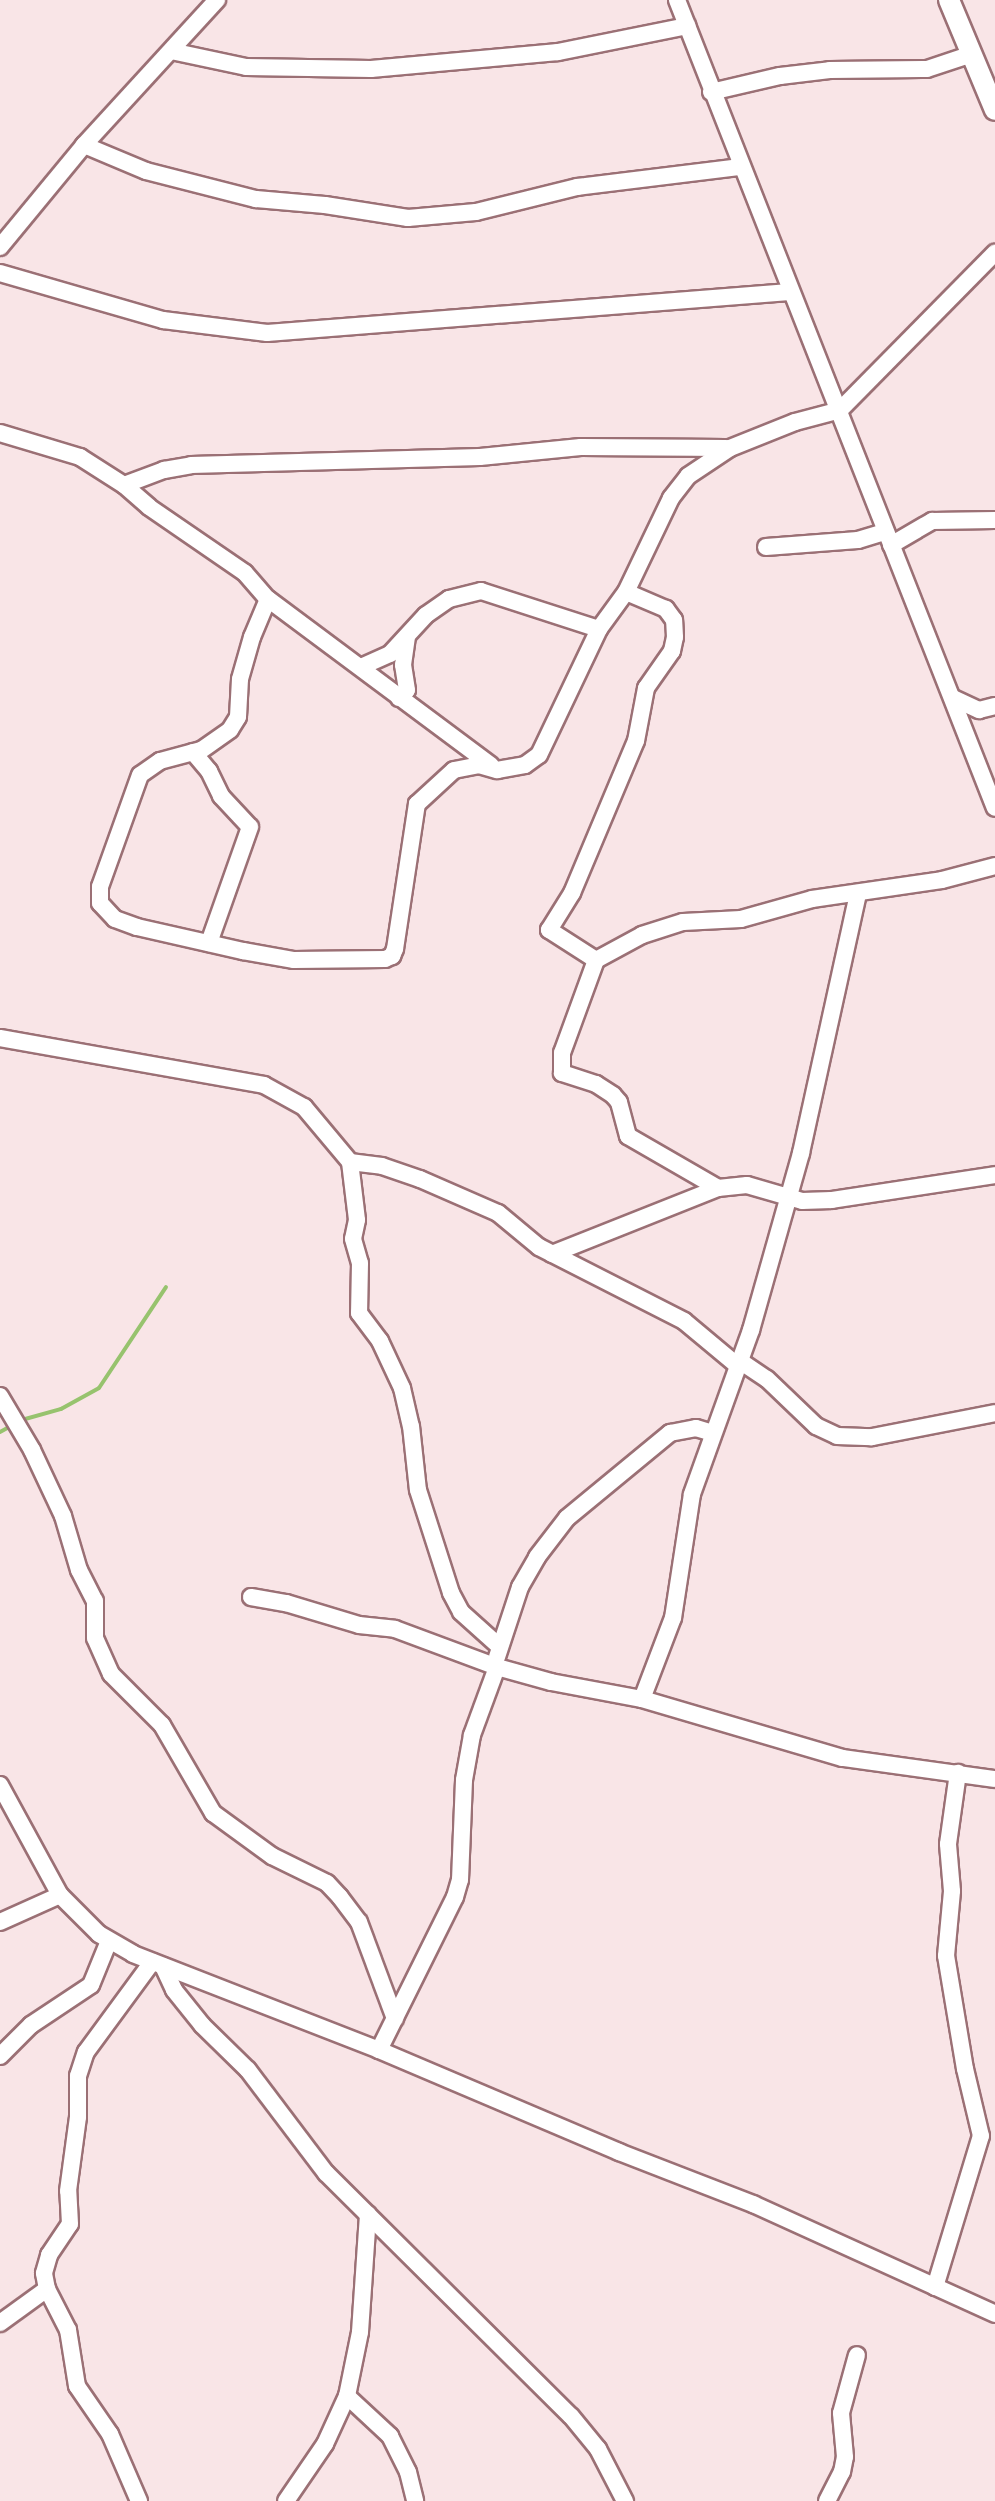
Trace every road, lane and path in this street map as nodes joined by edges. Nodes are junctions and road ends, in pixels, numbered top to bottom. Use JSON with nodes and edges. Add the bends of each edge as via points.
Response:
{"nodes":[{"id":1,"x":217,"y":0,"type":"edge"},
{"id":2,"x":677,"y":0,"type":"edge"},
{"id":3,"x":949,"y":0,"type":"edge"},
{"id":4,"x":687,"y":26,"type":"junction"},
{"id":5,"x":171,"y":51,"type":"junction"},
{"id":6,"x":969,"y":55,"type":"junction"},
{"id":7,"x":711,"y":92,"type":"junction"},
{"id":8,"x":993,"y":101,"type":"edge"},
{"id":9,"x":84,"y":145,"type":"junction"},
{"id":10,"x":741,"y":167,"type":"junction"},
{"id":11,"x":0,"y":247,"type":"edge"},
{"id":12,"x":995,"y":253,"type":"edge"},
{"id":13,"x":0,"y":273,"type":"edge"},
{"id":14,"x":789,"y":292,"type":"junction"},
{"id":15,"x":840,"y":410,"type":"junction"},
{"id":16,"x":0,"y":433,"type":"edge"},
{"id":17,"x":730,"y":448,"type":"junction"},
{"id":18,"x":124,"y":485,"type":"junction"},
{"id":19,"x":995,"y":520,"type":"edge"},
{"id":20,"x":888,"y":538,"type":"junction"},
{"id":21,"x":766,"y":547,"type":"dead end"},
{"id":22,"x":626,"y":592,"type":"junction"},
{"id":23,"x":268,"y":599,"type":"junction"},
{"id":24,"x":599,"y":629,"type":"junction"},
{"id":25,"x":407,"y":638,"type":"junction"},
{"id":26,"x":363,"y":666,"type":"junction"},
{"id":27,"x":399,"y":698,"type":"junction"},
{"id":28,"x":953,"y":698,"type":"junction"},
{"id":29,"x":995,"y":706,"type":"edge"},
{"id":30,"x":193,"y":752,"type":"junction"},
{"id":31,"x":497,"y":770,"type":"junction"},
{"id":32,"x":995,"y":808,"type":"edge"},
{"id":33,"x":995,"y":866,"type":"edge"},
{"id":34,"x":858,"y":893,"type":"junction"},
{"id":35,"x":209,"y":943,"type":"junction"},
{"id":36,"x":596,"y":960,"type":"junction"},
{"id":37,"x":0,"y":1038,"type":"edge"},
{"id":38,"x":350,"y":1162,"type":"junction"},
{"id":39,"x":995,"y":1175,"type":"edge"},
{"id":40,"x":718,"y":1188,"type":"junction"},
{"id":41,"x":789,"y":1197,"type":"junction"},
{"id":42,"x":552,"y":1254,"type":"junction"},
{"id":43,"x":739,"y":1363,"type":"junction"},
{"id":44,"x":0,"y":1396,"type":"edge"},
{"id":45,"x":995,"y":1413,"type":"edge"},
{"id":46,"x":712,"y":1433,"type":"junction"},
{"id":47,"x":251,"y":1597,"type":"dead end"},
{"id":48,"x":500,"y":1647,"type":"junction"},
{"id":49,"x":496,"y":1666,"type":"junction"},
{"id":50,"x":642,"y":1699,"type":"junction"},
{"id":51,"x":958,"y":1773,"type":"junction"},
{"id":52,"x":995,"y":1779,"type":"edge"},
{"id":53,"x":0,"y":1785,"type":"edge"},
{"id":54,"x":60,"y":1895,"type":"junction"},
{"id":55,"x":0,"y":1922,"type":"edge"},
{"id":56,"x":109,"y":1941,"type":"junction"},
{"id":57,"x":158,"y":1964,"type":"junction"},
{"id":58,"x":395,"y":2019,"type":"junction"},
{"id":59,"x":379,"y":2050,"type":"junction"},
{"id":60,"x":0,"y":2056,"type":"edge"},
{"id":61,"x":368,"y":2214,"type":"junction"},
{"id":62,"x":935,"y":2287,"type":"junction"},
{"id":63,"x":47,"y":2289,"type":"junction"},
{"id":64,"x":995,"y":2314,"type":"edge"},
{"id":65,"x":0,"y":2323,"type":"edge"},
{"id":66,"x":857,"y":2355,"type":"dead end"},
{"id":67,"x":347,"y":2396,"type":"junction"},
{"id":68,"x":139,"y":2501,"type":"edge"},
{"id":69,"x":286,"y":2501,"type":"edge"},
{"id":70,"x":415,"y":2501,"type":"edge"},
{"id":71,"x":625,"y":2501,"type":"edge"},
{"id":72,"x":827,"y":2501,"type":"edge"}],
"edges":[{"from":1,"to":5,"type":"street"},
{"from":2,"to":4,"type":"street"},
{"from":3,"to":6,"type":"main road"},
{"from":4,"to":5,"type":"street","via":[[558,52],[371,69],[246,67]]},
{"from":4,"to":7,"type":"street"},
{"from":5,"to":9,"type":"street"},
{"from":6,"to":7,"type":"street","via":[[927,69],[830,70]]},
{"from":6,"to":8,"type":"main road"},
{"from":7,"to":10,"type":"street"},
{"from":9,"to":10,"type":"street","via":[[146,171],[256,199],[408,218],[476,212],[600,184]]},
{"from":9,"to":11,"type":"street"},
{"from":10,"to":14,"type":"street"},
{"from":12,"to":15,"type":"street"},
{"from":13,"to":14,"type":"street","via":[[163,320],[267,333]]},
{"from":14,"to":15,"type":"street"},
{"from":15,"to":17,"type":"street"},
{"from":15,"to":20,"type":"street"},
{"from":16,"to":18,"type":"street","via":[[80,457]]},
{"from":17,"to":18,"type":"street","via":[[581,447],[480,457],[191,465]]},
{"from":17,"to":22,"type":"street","via":[[680,485]]},
{"from":18,"to":23,"type":"street","via":[[245,573]]},
{"from":19,"to":20,"type":"street","via":[[932,521]]},
{"from":20,"to":21,"type":"street"},
{"from":20,"to":28,"type":"street"},
{"from":22,"to":24,"type":"street"},
{"from":22,"to":36,"type":"street","via":[[666,609],[674,620],[675,637],[672,651],[646,688],[636,741],[572,893],[549,930]]},
{"from":23,"to":26,"type":"street"},
{"from":23,"to":30,"type":"street","via":[[240,679],[238,717],[230,730]]},
{"from":24,"to":25,"type":"street","via":[[481,591],[449,599]]},
{"from":24,"to":31,"type":"street","via":[[539,755],[525,765]]},
{"from":25,"to":26,"type":"street","via":[[390,654]]},
{"from":25,"to":27,"type":"street","via":[[407,690]]},
{"from":26,"to":27,"type":"street"},
{"from":27,"to":31,"type":"street"},
{"from":28,"to":29,"type":"street","via":[[979,710]]},
{"from":28,"to":32,"type":"street"},
{"from":30,"to":35,"type":"street","via":[[221,796],[250,827]]},
{"from":30,"to":35,"type":"street","via":[[160,761],[140,775],[100,887],[100,903],[115,919]]},
{"from":31,"to":35,"type":"street","via":[[479,765],[454,770],[417,804],[392,956],[294,960]]},
{"from":33,"to":34,"type":"street"},
{"from":34,"to":36,"type":"street","via":[[812,899],[741,919],[683,922],[642,935]]},
{"from":34,"to":41,"type":"street"},
{"from":36,"to":40,"type":"street","via":[[562,1053],[562,1073],[613,1095],[628,1136]]},
{"from":37,"to":38,"type":"street","via":[[264,1085],[304,1107]]},
{"from":38,"to":42,"type":"street","via":[[420,1179],[498,1213]]},
{"from":38,"to":48,"type":"street","via":[[359,1313],[380,1341],[402,1388],[418,1490],[451,1593],[461,1612]]},
{"from":39,"to":41,"type":"street","via":[[832,1200]]},
{"from":40,"to":41,"type":"street","via":[[747,1185]]},
{"from":40,"to":42,"type":"street"},
{"from":41,"to":43,"type":"street"},
{"from":42,"to":43,"type":"street","via":[[673,1315]]},
{"from":43,"to":45,"type":"street","via":[[767,1379],[816,1426],[837,1436],[872,1437]]},
{"from":43,"to":46,"type":"street"},
{"from":44,"to":58,"type":"street","via":[[63,1516],[79,1570],[95,1601],[95,1638],[111,1674],[162,1725],[213,1813],[272,1856],[327,1883],[340,1897],[359,1922]]},
{"from":46,"to":48,"type":"street","via":[[696,1428],[670,1433],[567,1518],[520,1587]]},
{"from":46,"to":50,"type":"street","via":[[686,1514],[673,1618]]},
{"from":47,"to":49,"type":"street","via":[[395,1629]]},
{"from":48,"to":49,"type":"street"},
{"from":49,"to":50,"type":"street"},
{"from":49,"to":58,"type":"street","via":[[472,1735],[464,1780],[460,1880]]},
{"from":50,"to":51,"type":"street","via":[[843,1758]]},
{"from":51,"to":52,"type":"street"},
{"from":51,"to":62,"type":"street","via":[[948,1844],[952,1891],[946,1956],[981,2136]]},
{"from":53,"to":54,"type":"street"},
{"from":54,"to":55,"type":"street"},
{"from":54,"to":56,"type":"street"},
{"from":56,"to":57,"type":"street"},
{"from":56,"to":60,"type":"street","via":[[91,1985],[31,2025]]},
{"from":57,"to":59,"type":"street"},
{"from":57,"to":61,"type":"street","via":[[326,2173]]},
{"from":57,"to":63,"type":"street","via":[[86,2052],[78,2076],[70,2224],[49,2255]]},
{"from":58,"to":59,"type":"street"},
{"from":59,"to":62,"type":"street","via":[[753,2204]]},
{"from":61,"to":67,"type":"street","via":[[360,2332]]},
{"from":61,"to":71,"type":"street","via":[[571,2416],[598,2449]]},
{"from":62,"to":64,"type":"street"},
{"from":63,"to":65,"type":"street"},
{"from":63,"to":68,"type":"street","via":[[68,2330],[77,2386],[110,2434]]},
{"from":66,"to":72,"type":"street","via":[[841,2413],[842,2472]]},
{"from":67,"to":69,"type":"street","via":[[325,2444]]},
{"from":67,"to":70,"type":"street","via":[[395,2444]]}]}
